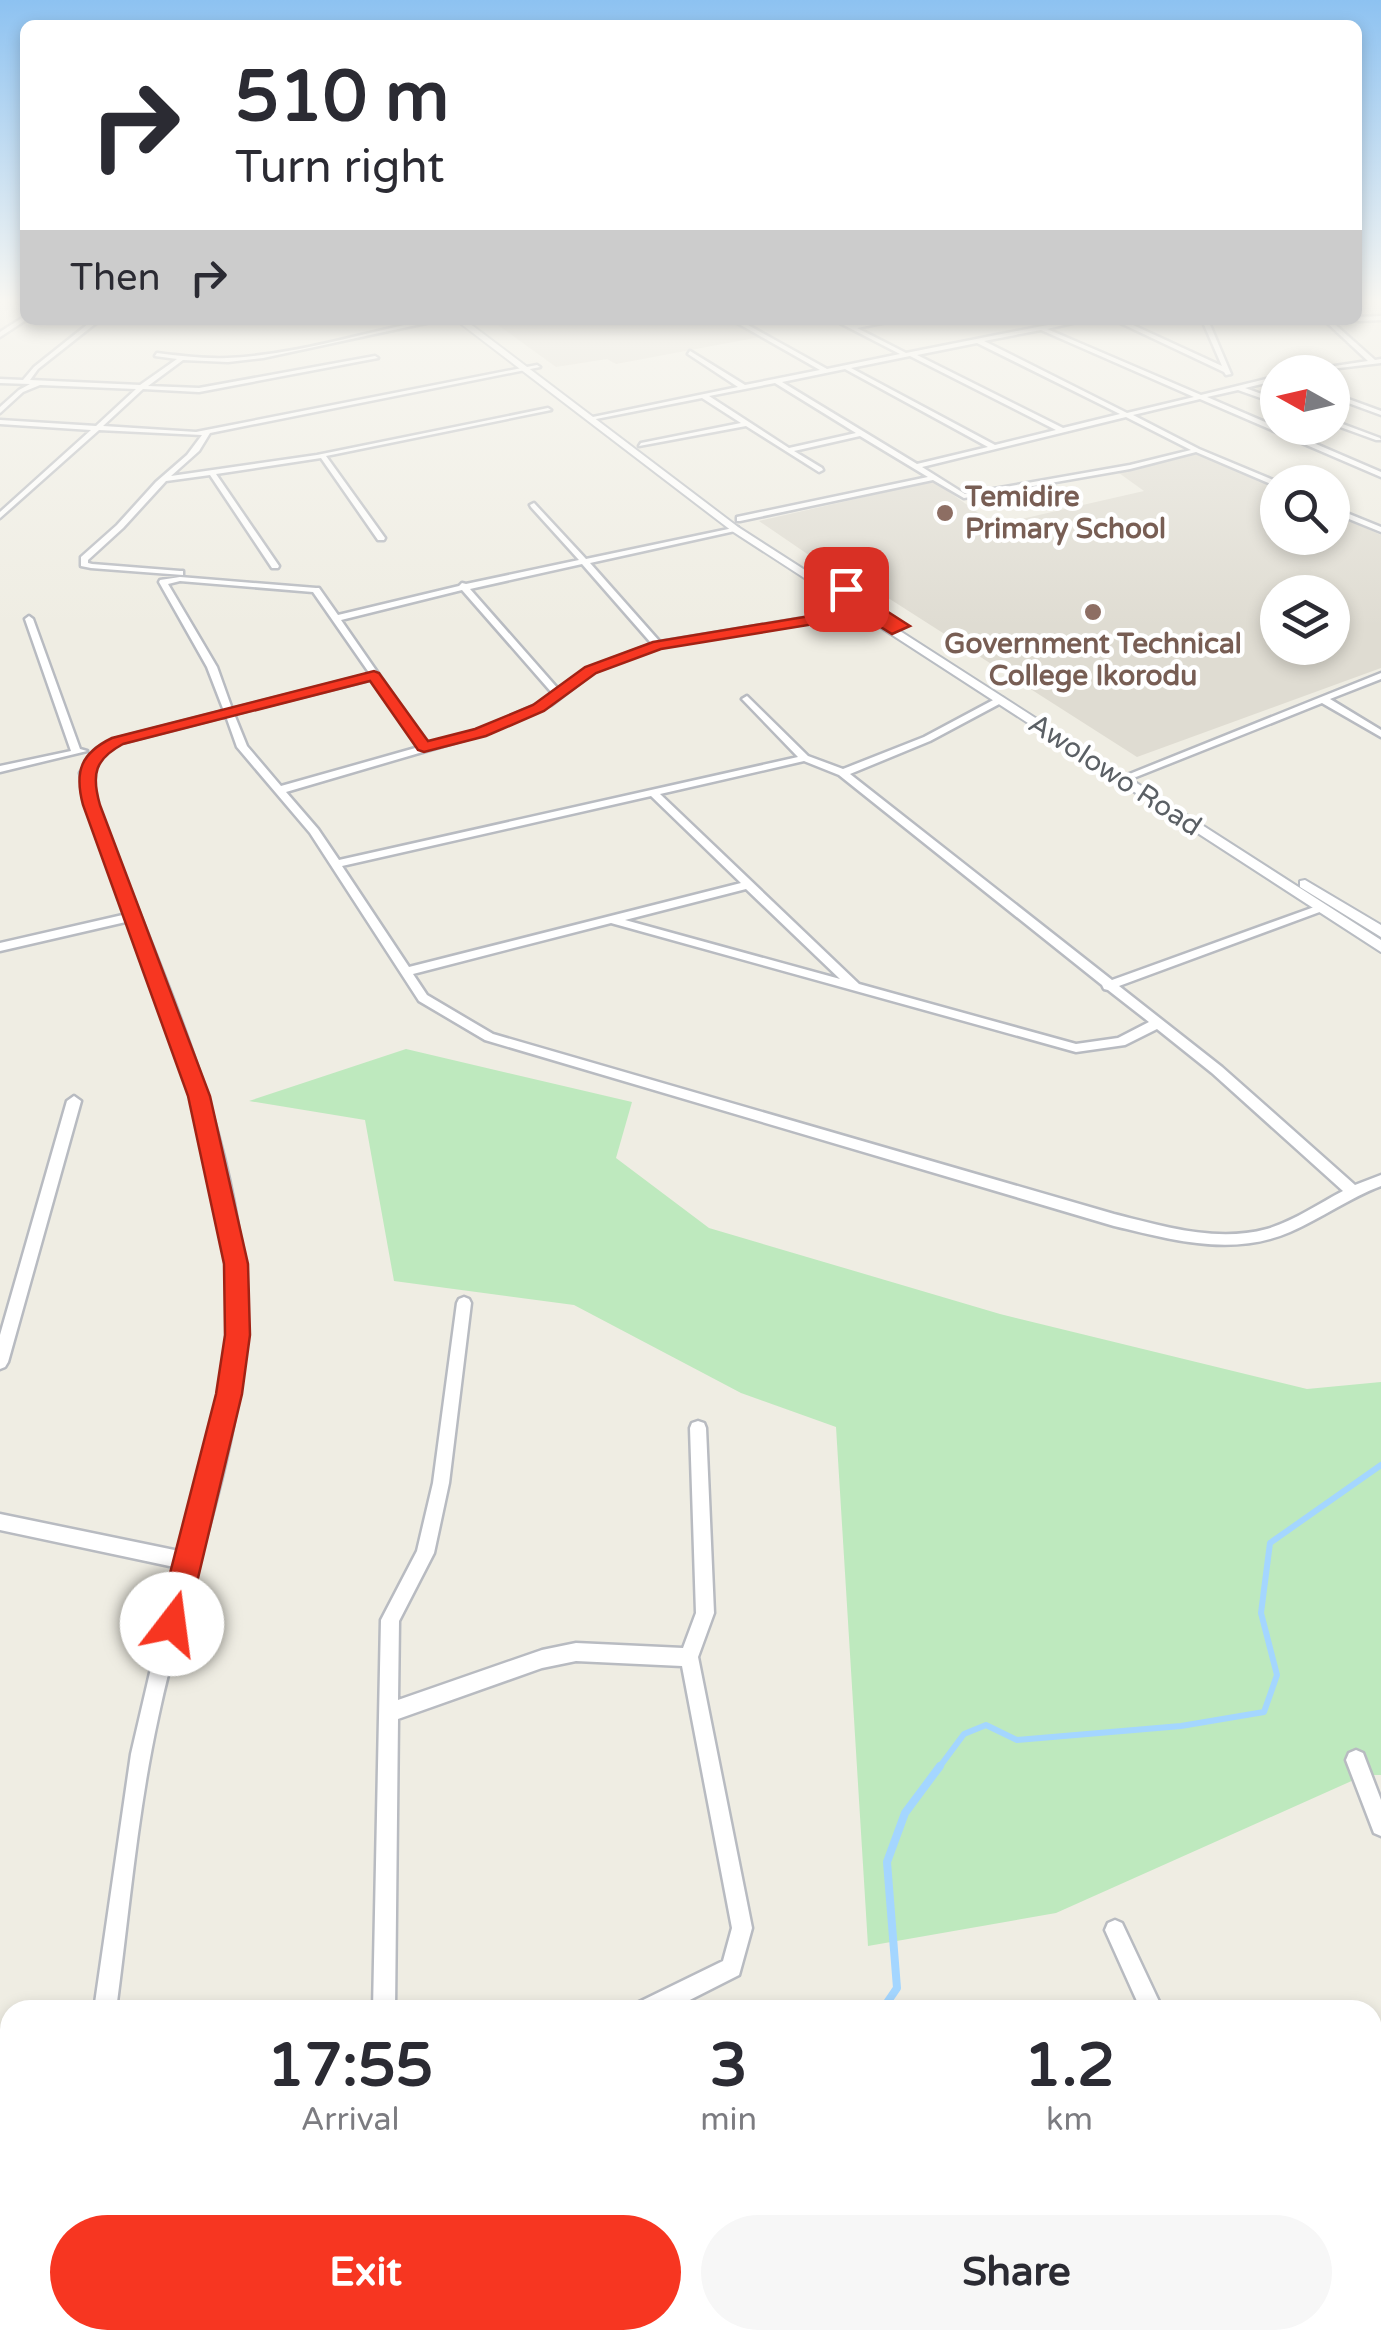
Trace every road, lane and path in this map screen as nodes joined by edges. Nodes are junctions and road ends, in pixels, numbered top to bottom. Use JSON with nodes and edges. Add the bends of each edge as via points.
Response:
{"nodes":[{"id":1,"x":121,"y":408,"type":"edge"},
{"id":2,"x":329,"y":408,"type":"edge"},
{"id":3,"x":585,"y":408,"type":"edge"},
{"id":4,"x":638,"y":408,"type":"edge"},
{"id":5,"x":722,"y":408,"type":"edge"},
{"id":6,"x":821,"y":408,"type":"edge"},
{"id":7,"x":919,"y":408,"type":"edge"},
{"id":8,"x":1016,"y":408,"type":"edge"},
{"id":9,"x":1113,"y":408,"type":"edge"},
{"id":10,"x":1159,"y":408,"type":"edge"},
{"id":11,"x":1224,"y":408,"type":"edge"},
{"id":12,"x":548,"y":410,"type":"dead end"},
{"id":13,"x":1128,"y":415,"type":"junction"},
{"id":14,"x":596,"y":416,"type":"junction"},
{"id":15,"x":0,"y":422,"type":"edge"},
{"id":16,"x":747,"y":424,"type":"junction"},
{"id":17,"x":100,"y":428,"type":"junction"},
{"id":18,"x":1350,"y":429,"type":"edge"},
{"id":19,"x":1061,"y":430,"type":"junction"},
{"id":20,"x":207,"y":432,"type":"junction"},
{"id":21,"x":863,"y":433,"type":"junction"},
{"id":22,"x":1378,"y":439,"type":"dead end"},
{"id":23,"x":640,"y":445,"type":"junction"},
{"id":24,"x":993,"y":448,"type":"junction"},
{"id":25,"x":788,"y":450,"type":"junction"},
{"id":26,"x":1196,"y":450,"type":"junction"},
{"id":27,"x":320,"y":456,"type":"junction"},
{"id":28,"x":918,"y":466,"type":"junction"},
{"id":29,"x":819,"y":470,"type":"dead end"},
{"id":30,"x":212,"y":473,"type":"junction"},
{"id":31,"x":1381,"y":475,"type":"edge"},
{"id":32,"x":1260,"y":477,"type":"edge"},
{"id":33,"x":933,"y":478,"type":"junction"},
{"id":34,"x":166,"y":479,"type":"junction"},
{"id":35,"x":534,"y":505,"type":"dead end"},
{"id":36,"x":0,"y":516,"type":"edge"},
{"id":37,"x":1350,"y":517,"type":"edge"},
{"id":38,"x":738,"y":524,"type":"junction"},
{"id":39,"x":1381,"y":530,"type":"edge"},
{"id":40,"x":381,"y":538,"type":"dead end"},
{"id":41,"x":586,"y":563,"type":"junction"},
{"id":42,"x":275,"y":566,"type":"dead end"},
{"id":43,"x":206,"y":575,"type":"dead end"},
{"id":44,"x":462,"y":585,"type":"junction"},
{"id":45,"x":865,"y":611,"type":"junction"},
{"id":46,"x":337,"y":618,"type":"junction"},
{"id":47,"x":29,"y":619,"type":"dead end"},
{"id":48,"x":898,"y":628,"type":"junction"},
{"id":49,"x":658,"y":645,"type":"junction"},
{"id":50,"x":374,"y":676,"type":"junction"},
{"id":51,"x":1381,"y":676,"type":"edge"},
{"id":52,"x":558,"y":693,"type":"junction"},
{"id":53,"x":1323,"y":698,"type":"junction"},
{"id":54,"x":747,"y":699,"type":"dead end"},
{"id":55,"x":1000,"y":700,"type":"junction"},
{"id":56,"x":230,"y":711,"type":"junction"},
{"id":57,"x":1381,"y":734,"type":"edge"},
{"id":58,"x":424,"y":747,"type":"junction"},
{"id":59,"x":98,"y":751,"type":"junction"},
{"id":60,"x":76,"y":752,"type":"junction"},
{"id":61,"x":805,"y":758,"type":"junction"},
{"id":62,"x":0,"y":769,"type":"edge"},
{"id":63,"x":843,"y":773,"type":"junction"},
{"id":64,"x":1132,"y":775,"type":"junction"},
{"id":65,"x":280,"y":790,"type":"junction"},
{"id":66,"x":655,"y":795,"type":"junction"},
{"id":67,"x":337,"y":864,"type":"junction"},
{"id":68,"x":747,"y":885,"type":"junction"},
{"id":69,"x":1321,"y":908,"type":"junction"},
{"id":70,"x":131,"y":917,"type":"junction"},
{"id":71,"x":613,"y":920,"type":"junction"},
{"id":72,"x":1381,"y":932,"type":"edge"},
{"id":73,"x":0,"y":947,"type":"edge"},
{"id":74,"x":1381,"y":948,"type":"edge"},
{"id":75,"x":404,"y":972,"type":"junction"},
{"id":76,"x":1108,"y":986,"type":"junction"},
{"id":77,"x":858,"y":989,"type":"junction"},
{"id":78,"x":1157,"y":1023,"type":"junction"},
{"id":79,"x":74,"y":1101,"type":"dead end"},
{"id":80,"x":1381,"y":1180,"type":"edge"},
{"id":81,"x":1351,"y":1190,"type":"junction"},
{"id":82,"x":464,"y":1303,"type":"dead end"},
{"id":83,"x":0,"y":1362,"type":"edge"},
{"id":84,"x":698,"y":1428,"type":"dead end"},
{"id":85,"x":0,"y":1522,"type":"edge"},
{"id":86,"x":188,"y":1561,"type":"junction"},
{"id":87,"x":690,"y":1657,"type":"junction"},
{"id":88,"x":390,"y":1712,"type":"junction"},
{"id":89,"x":1356,"y":1760,"type":"dead end"},
{"id":90,"x":1381,"y":1826,"type":"edge"},
{"id":91,"x":1116,"y":1930,"type":"dead end"},
{"id":92,"x":106,"y":2000,"type":"edge"},
{"id":93,"x":384,"y":2000,"type":"edge"},
{"id":94,"x":667,"y":2000,"type":"edge"},
{"id":95,"x":1148,"y":2000,"type":"edge"}],
"edges":[{"from":1,"to":17,"type":"street"},
{"from":2,"to":20,"type":"street"},
{"from":3,"to":14,"type":"main road","name":"Awolowo Road"},
{"from":4,"to":14,"type":"street"},
{"from":5,"to":16,"type":"street"},
{"from":6,"to":21,"type":"street"},
{"from":7,"to":24,"type":"street"},
{"from":8,"to":19,"type":"street"},
{"from":9,"to":13,"type":"street"},
{"from":10,"to":13,"type":"street"},
{"from":11,"to":31,"type":"street"},
{"from":12,"to":27,"type":"street"},
{"from":13,"to":19,"type":"street"},
{"from":13,"to":26,"type":"street"},
{"from":14,"to":23,"type":"main road","name":"Awolowo Road"},
{"from":14,"to":38,"type":"main road","name":"Awolowo Road"},
{"from":15,"to":17,"type":"street"},
{"from":16,"to":23,"type":"street"},
{"from":16,"to":25,"type":"street"},
{"from":17,"to":20,"type":"street"},
{"from":17,"to":36,"type":"street"},
{"from":18,"to":22,"type":"street"},
{"from":19,"to":24,"type":"street"},
{"from":20,"to":34,"type":"street"},
{"from":21,"to":25,"type":"street"},
{"from":21,"to":28,"type":"street"},
{"from":23,"to":38,"type":"main road","name":"Awolowo Road"},
{"from":24,"to":28,"type":"street"},
{"from":25,"to":29,"type":"street"},
{"from":26,"to":32,"type":"street"},
{"from":26,"to":33,"type":"street","via":[[964,496]]},
{"from":27,"to":30,"type":"street"},
{"from":27,"to":40,"type":"street"},
{"from":28,"to":33,"type":"street"},
{"from":30,"to":34,"type":"street"},
{"from":30,"to":42,"type":"street"},
{"from":33,"to":38,"type":"street"},
{"from":34,"to":43,"type":"street","via":[[84,564]]},
{"from":35,"to":41,"type":"street"},
{"from":37,"to":39,"type":"street"},
{"from":38,"to":41,"type":"street"},
{"from":38,"to":45,"type":"main road","name":"Awolowo Road"},
{"from":38,"to":48,"type":"main road","name":"Awolowo Road"},
{"from":41,"to":44,"type":"street"},
{"from":41,"to":49,"type":"street"},
{"from":44,"to":46,"type":"street"},
{"from":44,"to":52,"type":"street"},
{"from":45,"to":48,"type":"main road","name":"Awolowo Road"},
{"from":45,"to":49,"type":"street"},
{"from":46,"to":50,"type":"street"},
{"from":46,"to":56,"type":"street","via":[[310,588],[163,582]]},
{"from":47,"to":60,"type":"street"},
{"from":48,"to":55,"type":"main road","name":"Awolowo Road"},
{"from":48,"to":64,"type":"main road","name":"Awolowo Road"},
{"from":49,"to":52,"type":"street","via":[[591,670]]},
{"from":50,"to":56,"type":"street"},
{"from":50,"to":58,"type":"street"},
{"from":51,"to":53,"type":"street"},
{"from":52,"to":58,"type":"street","via":[[480,732]]},
{"from":53,"to":57,"type":"street"},
{"from":53,"to":64,"type":"street"},
{"from":54,"to":61,"type":"street"},
{"from":55,"to":63,"type":"street"},
{"from":55,"to":69,"type":"main road","name":"Awolowo Road"},
{"from":56,"to":59,"type":"street"},
{"from":56,"to":65,"type":"street","via":[[242,746]]},
{"from":58,"to":65,"type":"street"},
{"from":59,"to":60,"type":"street"},
{"from":59,"to":70,"type":"street","via":[[87,765],[86,788]]},
{"from":60,"to":62,"type":"street"},
{"from":61,"to":63,"type":"street"},
{"from":61,"to":66,"type":"street"},
{"from":63,"to":76,"type":"street"},
{"from":64,"to":72,"type":"main road","name":"Awolowo Road"},
{"from":65,"to":67,"type":"street"},
{"from":66,"to":67,"type":"street"},
{"from":66,"to":68,"type":"street"},
{"from":67,"to":75,"type":"street"},
{"from":68,"to":71,"type":"street"},
{"from":68,"to":77,"type":"street"},
{"from":69,"to":74,"type":"main road","name":"Awolowo Road"},
{"from":69,"to":76,"type":"street"},
{"from":70,"to":73,"type":"street"},
{"from":70,"to":86,"type":"street","via":[[199,1096],[236,1264],[238,1335],[224,1425]]},
{"from":71,"to":75,"type":"street"},
{"from":71,"to":77,"type":"street"},
{"from":75,"to":81,"type":"street","via":[[424,998],[489,1037],[1114,1220],[1190,1236],[1246,1239],[1271,1234]]},
{"from":76,"to":78,"type":"street"},
{"from":77,"to":78,"type":"street","via":[[1076,1048],[1122,1042]]},
{"from":78,"to":81,"type":"street"},
{"from":79,"to":83,"type":"street"},
{"from":80,"to":81,"type":"street"},
{"from":82,"to":88,"type":"street","via":[[442,1483],[425,1554],[390,1620]]},
{"from":84,"to":87,"type":"street","via":[[705,1613]]},
{"from":85,"to":86,"type":"street"},
{"from":86,"to":92,"type":"street","via":[[148,1718]]},
{"from":87,"to":88,"type":"street","via":[[576,1652]]},
{"from":87,"to":94,"type":"street","via":[[742,1928],[732,1968]]},
{"from":88,"to":93,"type":"street"},
{"from":89,"to":90,"type":"street"},
{"from":91,"to":95,"type":"street"}]}
